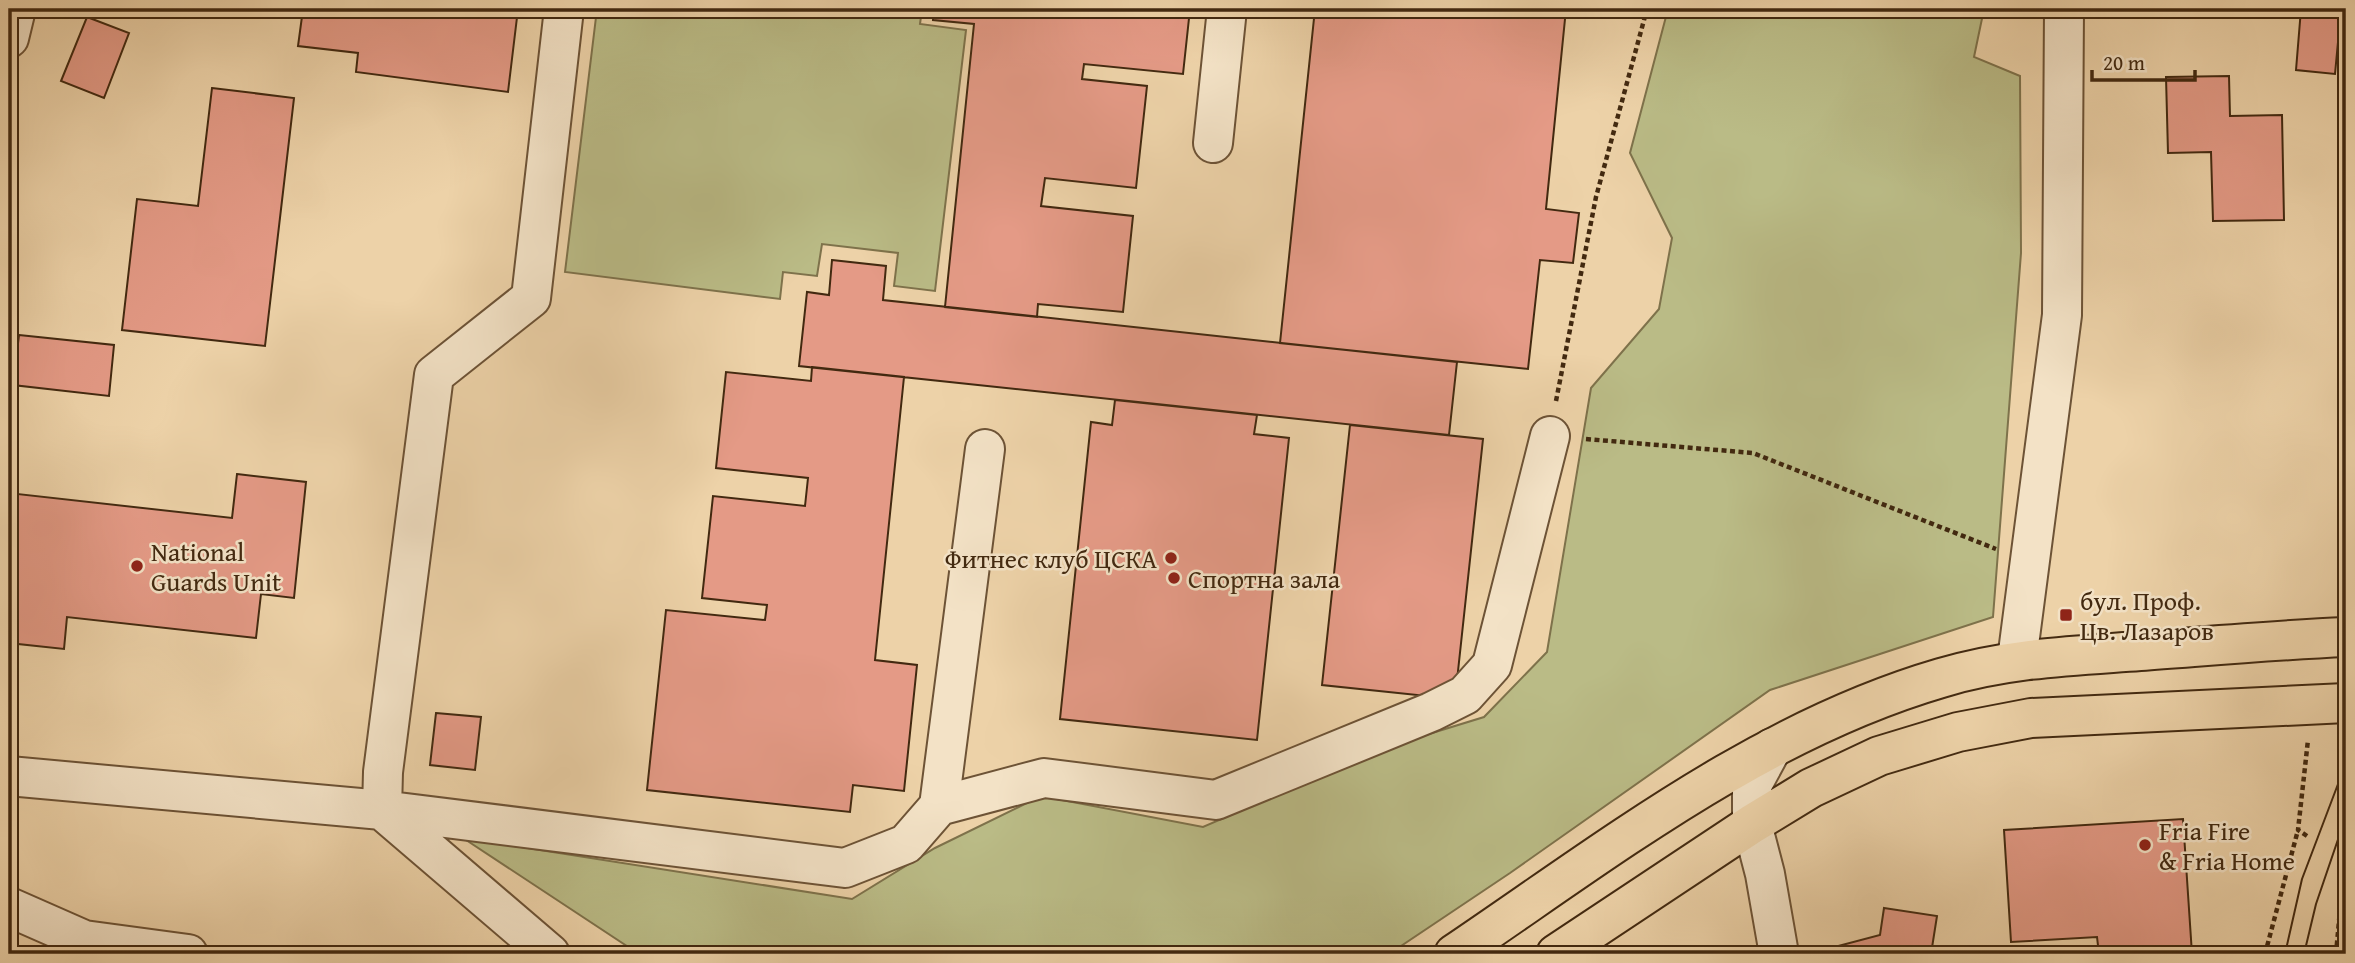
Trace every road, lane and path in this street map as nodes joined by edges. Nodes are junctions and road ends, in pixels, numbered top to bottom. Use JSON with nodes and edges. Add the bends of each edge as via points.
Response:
{"nodes":[{"id":1,"x":16,"y":9,"type":"edge"},
{"id":2,"x":564,"y":9,"type":"edge"},
{"id":3,"x":1227,"y":9,"type":"edge"},
{"id":4,"x":1647,"y":9,"type":"edge"},
{"id":5,"x":2064,"y":9,"type":"edge"},
{"id":6,"x":9,"y":38,"type":"edge"},
{"id":7,"x":1213,"y":143,"type":"dead end"},
{"id":8,"x":1550,"y":436,"type":"junction"},
{"id":9,"x":985,"y":449,"type":"dead end"},
{"id":10,"x":2030,"y":563,"type":"junction"},
{"id":11,"x":2346,"y":637,"type":"edge"},
{"id":12,"x":2017,"y":660,"type":"junction"},
{"id":13,"x":2346,"y":703,"type":"edge"},
{"id":14,"x":2310,"y":728,"type":"dead end"},
{"id":15,"x":1772,"y":748,"type":"junction"},
{"id":16,"x":9,"y":776,"type":"edge"},
{"id":17,"x":939,"y":806,"type":"junction"},
{"id":18,"x":382,"y":810,"type":"junction"},
{"id":19,"x":1752,"y":824,"type":"junction"},
{"id":20,"x":2298,"y":830,"type":"junction"},
{"id":21,"x":2307,"y":836,"type":"dead end"},
{"id":22,"x":2346,"y":886,"type":"edge"},
{"id":23,"x":9,"y":907,"type":"edge"},
{"id":24,"x":1564,"y":951,"type":"edge"},
{"id":25,"x":188,"y":954,"type":"edge"},
{"id":26,"x":550,"y":954,"type":"edge"},
{"id":27,"x":1454,"y":954,"type":"edge"},
{"id":28,"x":1779,"y":954,"type":"edge"},
{"id":29,"x":2265,"y":954,"type":"edge"},
{"id":30,"x":2336,"y":954,"type":"edge"}],
"edges":[{"from":1,"to":6,"type":"lane"},
{"from":2,"to":18,"type":"lane","via":[[531,298],[434,375],[383,772]]},
{"from":3,"to":7,"type":"lane"},
{"from":4,"to":8,"type":"path","via":[[1596,197]]},
{"from":5,"to":10,"type":"lane","via":[[2062,315]]},
{"from":8,"to":10,"type":"path","via":[[1753,453]]},
{"from":8,"to":17,"type":"lane","via":[[1492,665],[1465,695],[1216,800],[1044,778]]},
{"from":9,"to":17,"type":"lane"},
{"from":10,"to":12,"type":"lane"},
{"from":11,"to":12,"type":"main road"},
{"from":12,"to":15,"type":"main road","via":[[1942,677],[1859,705]]},
{"from":13,"to":19,"type":"main road","via":[[2031,718],[1958,732],[1879,756],[1811,788]]},
{"from":14,"to":20,"type":"path"},
{"from":15,"to":19,"type":"lane","via":[[1752,785]]},
{"from":15,"to":27,"type":"main road","via":[[1684,799]]},
{"from":16,"to":18,"type":"lane"},
{"from":17,"to":18,"type":"lane","via":[[906,844],[845,868]]},
{"from":18,"to":26,"type":"lane"},
{"from":19,"to":24,"type":"main road"},
{"from":19,"to":28,"type":"lane","via":[[1766,874]]},
{"from":20,"to":21,"type":"path"},
{"from":20,"to":29,"type":"path"},
{"from":22,"to":30,"type":"path"},
{"from":23,"to":25,"type":"lane","via":[[84,940]]}]}
